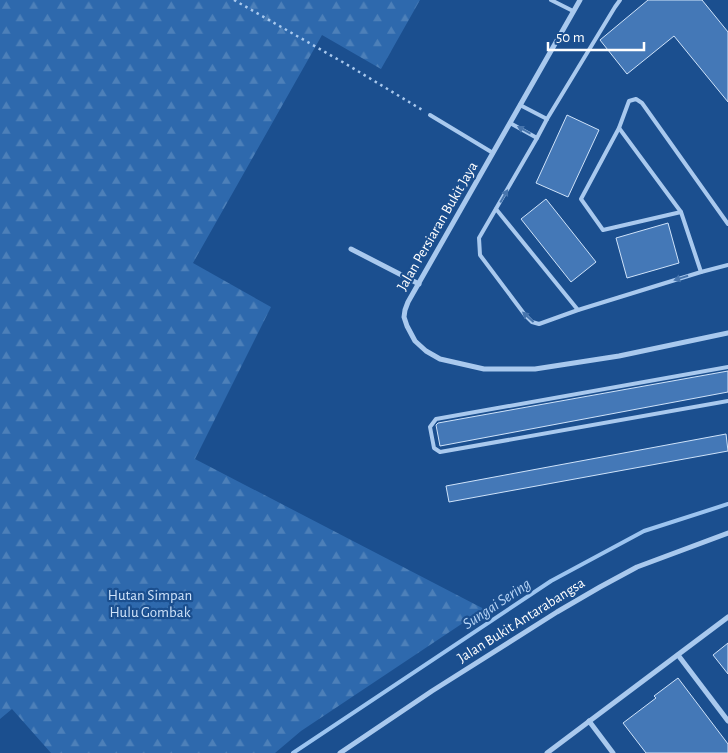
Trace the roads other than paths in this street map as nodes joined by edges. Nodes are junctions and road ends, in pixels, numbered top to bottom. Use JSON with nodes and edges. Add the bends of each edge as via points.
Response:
{"nodes":[{"id":1,"x":551,"y":0,"type":"edge"},
{"id":2,"x":580,"y":0,"type":"edge"},
{"id":3,"x":620,"y":0,"type":"edge"},
{"id":4,"x":573,"y":11,"type":"junction"},
{"id":5,"x":520,"y":105,"type":"junction"},
{"id":6,"x":430,"y":115,"type":"road end"},
{"id":7,"x":547,"y":119,"type":"junction"},
{"id":8,"x":510,"y":123,"type":"junction"},
{"id":9,"x":619,"y":128,"type":"junction"},
{"id":10,"x":537,"y":138,"type":"junction"},
{"id":11,"x":493,"y":153,"type":"junction"},
{"id":12,"x":496,"y":209,"type":"junction"},
{"id":13,"x":681,"y":212,"type":"junction"},
{"id":14,"x":728,"y":224,"type":"edge"},
{"id":15,"x":351,"y":248,"type":"dead end"},
{"id":16,"x":728,"y":265,"type":"edge"},
{"id":17,"x":701,"y":272,"type":"junction"},
{"id":18,"x":419,"y":284,"type":"junction"},
{"id":19,"x":578,"y":310,"type":"junction"},
{"id":20,"x":728,"y":333,"type":"edge"},
{"id":21,"x":728,"y":367,"type":"edge"},
{"id":22,"x":728,"y":401,"type":"edge"},
{"id":23,"x":728,"y":533,"type":"edge"},
{"id":24,"x":728,"y":617,"type":"edge"},
{"id":25,"x":678,"y":655,"type":"junction"},
{"id":26,"x":589,"y":721,"type":"junction"},
{"id":27,"x":728,"y":721,"type":"edge"},
{"id":28,"x":340,"y":753,"type":"edge"},
{"id":29,"x":547,"y":753,"type":"edge"},
{"id":30,"x":613,"y":753,"type":"edge"}],
"edges":[{"from":1,"to":4,"type":"lane"},
{"from":2,"to":4,"type":"street","name":"Jalan Persiaran Bukit Jaya"},
{"from":3,"to":7,"type":"lane"},
{"from":4,"to":5,"type":"street","name":"Jalan Persiaran Bukit Jaya"},
{"from":5,"to":7,"type":"lane"},
{"from":5,"to":8,"type":"street","name":"Jalan Persiaran Bukit Jaya"},
{"from":6,"to":11,"type":"lane"},
{"from":7,"to":10,"type":"lane"},
{"from":10,"to":8,"type":"lane","one_way":true},
{"from":8,"to":11,"type":"street","name":"Jalan Persiaran Bukit Jaya"},
{"from":9,"to":13,"type":"lane"},
{"from":9,"to":13,"type":"lane","via":[[581,199],[603,230]]},
{"from":9,"to":14,"type":"lane","via":[[629,102],[636,98]]},
{"from":12,"to":10,"type":"lane","one_way":true},
{"from":11,"to":18,"type":"street","name":"Jalan Persiaran Bukit Jaya"},
{"from":12,"to":19,"type":"lane"},
{"from":19,"to":12,"type":"lane","one_way":true,"via":[[539,324],[525,316],[480,255],[479,238]]},
{"from":13,"to":17,"type":"lane"},
{"from":15,"to":18,"type":"street"},
{"from":16,"to":17,"type":"lane"},
{"from":17,"to":19,"type":"lane","one_way":true},
{"from":18,"to":20,"type":"street","name":"Jalan Persiaran Bukit Jaya","via":[[405,310],[410,334],[440,360],[484,369],[544,368]]},
{"from":21,"to":22,"type":"lane","via":[[436,419],[430,427],[434,448],[440,452]]},
{"from":23,"to":28,"type":"street","name":"Jalan Bukit Antarabangsa","via":[[637,566],[432,691]]},
{"from":24,"to":25,"type":"street"},
{"from":25,"to":26,"type":"street"},
{"from":25,"to":27,"type":"street"},
{"from":26,"to":29,"type":"street"},
{"from":26,"to":30,"type":"street"}]}
